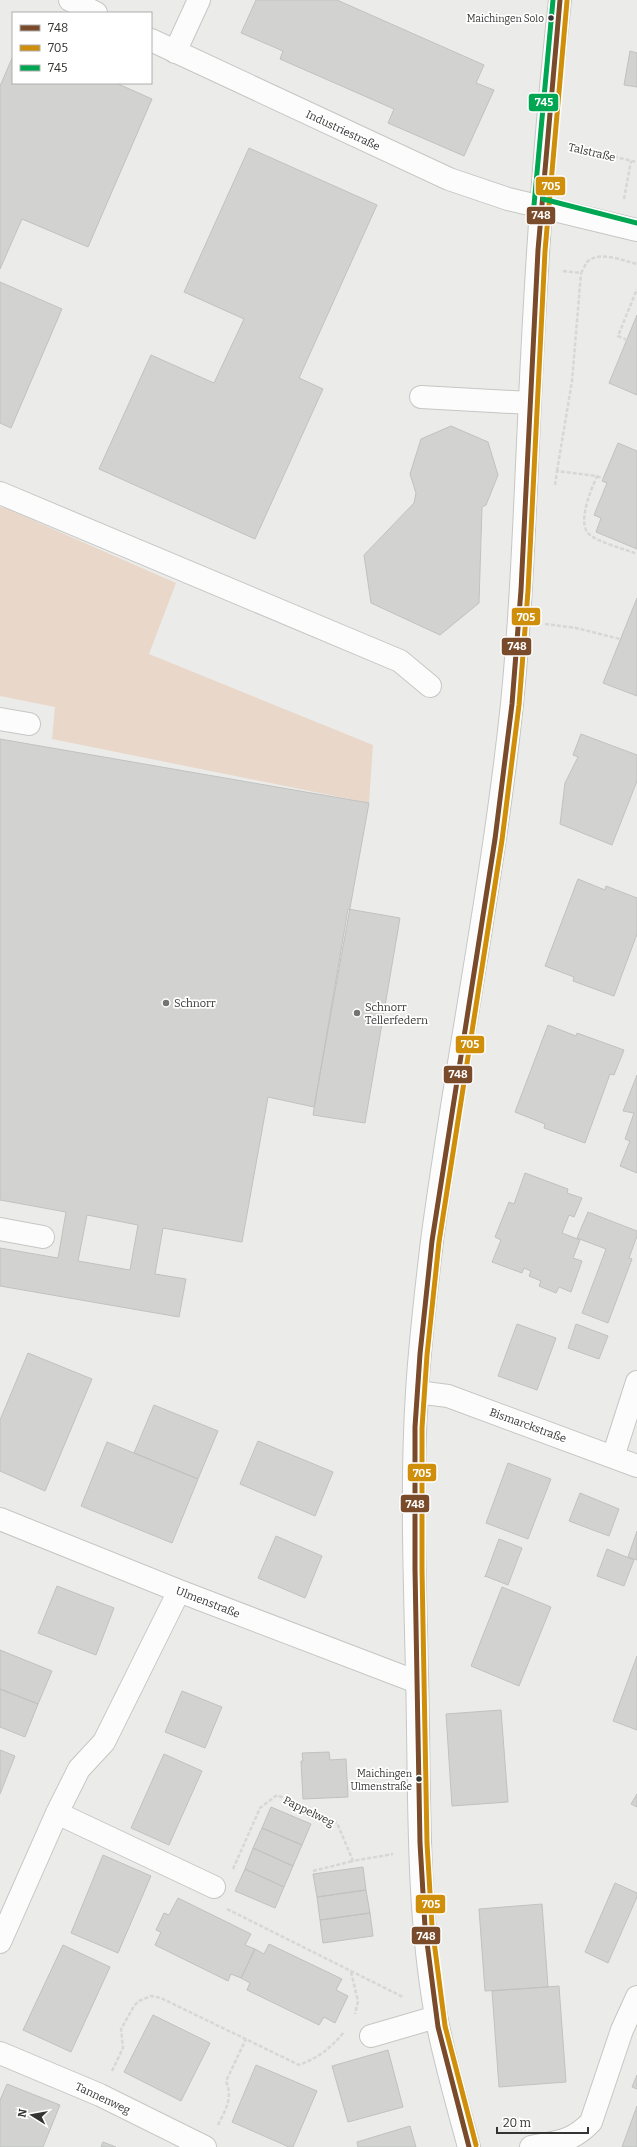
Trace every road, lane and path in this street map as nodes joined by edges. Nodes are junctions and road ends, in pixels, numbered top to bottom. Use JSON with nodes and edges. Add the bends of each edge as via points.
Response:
{"nodes":[{"id":1,"x":70,"y":0,"type":"edge"},
{"id":2,"x":199,"y":0,"type":"edge"},
{"id":3,"x":560,"y":0,"type":"edge"},
{"id":4,"x":94,"y":12,"type":"edge"},
{"id":5,"x":152,"y":40,"type":"edge"},
{"id":6,"x":175,"y":52,"type":"junction"},
{"id":7,"x":547,"y":141,"type":"junction"},
{"id":8,"x":637,"y":162,"type":"edge"},
{"id":9,"x":541,"y":206,"type":"junction"},
{"id":10,"x":637,"y":230,"type":"edge"},
{"id":11,"x":637,"y":264,"type":"edge"},
{"id":12,"x":537,"y":269,"type":"junction"},
{"id":13,"x":581,"y":273,"type":"junction"},
{"id":14,"x":637,"y":289,"type":"edge"},
{"id":15,"x":627,"y":340,"type":"dead end"},
{"id":16,"x":421,"y":398,"type":"dead end"},
{"id":17,"x":530,"y":403,"type":"junction"},
{"id":18,"x":557,"y":472,"type":"junction"},
{"id":19,"x":597,"y":476,"type":"junction"},
{"id":20,"x":603,"y":479,"type":"dead end"},
{"id":21,"x":555,"y":487,"type":"dead end"},
{"id":22,"x":0,"y":493,"type":"edge"},
{"id":23,"x":637,"y":554,"type":"edge"},
{"id":24,"x":542,"y":624,"type":"dead end"},
{"id":25,"x":620,"y":639,"type":"dead end"},
{"id":26,"x":430,"y":686,"type":"dead end"},
{"id":27,"x":0,"y":719,"type":"edge"},
{"id":28,"x":29,"y":724,"type":"dead end"},
{"id":29,"x":0,"y":1229,"type":"edge"},
{"id":30,"x":43,"y":1237,"type":"dead end"},
{"id":31,"x":637,"y":1382,"type":"edge"},
{"id":32,"x":417,"y":1392,"type":"junction"},
{"id":33,"x":613,"y":1457,"type":"junction"},
{"id":34,"x":637,"y":1466,"type":"edge"},
{"id":35,"x":0,"y":1519,"type":"edge"},
{"id":36,"x":180,"y":1591,"type":"junction"},
{"id":37,"x":417,"y":1682,"type":"junction"},
{"id":38,"x":57,"y":1813,"type":"junction"},
{"id":39,"x":420,"y":1849,"type":"junction"},
{"id":40,"x":353,"y":1861,"type":"junction"},
{"id":41,"x":232,"y":1870,"type":"dead end"},
{"id":42,"x":313,"y":1871,"type":"dead end"},
{"id":43,"x":214,"y":1887,"type":"joint"},
{"id":44,"x":0,"y":1942,"type":"edge"},
{"id":45,"x":351,"y":1972,"type":"junction"},
{"id":46,"x":377,"y":1985,"type":"dead end"},
{"id":47,"x":637,"y":1997,"type":"edge"},
{"id":48,"x":436,"y":2017,"type":"junction"},
{"id":49,"x":351,"y":2020,"type":"dead end"},
{"id":50,"x":348,"y":2026,"type":"dead end"},
{"id":51,"x":371,"y":2036,"type":"dead end"},
{"id":52,"x":246,"y":2039,"type":"junction"},
{"id":53,"x":0,"y":2053,"type":"edge"},
{"id":54,"x":100,"y":2095,"type":"junction"},
{"id":55,"x":217,"y":2127,"type":"dead end"},
{"id":56,"x":205,"y":2147,"type":"edge"},
{"id":57,"x":469,"y":2147,"type":"edge"},
{"id":58,"x":531,"y":2147,"type":"edge"}],
"edges":[{"from":1,"to":4,"type":"street"},
{"from":2,"to":6,"type":"street"},
{"from":3,"to":7,"type":"street"},
{"from":5,"to":6,"type":"street","name":"Industriestraße"},
{"from":6,"to":9,"type":"street","name":"Industriestraße","via":[[449,179],[508,199]]},
{"from":7,"to":8,"type":"path","name":"Talstraße"},
{"from":7,"to":9,"type":"street"},
{"from":9,"to":10,"type":"street"},
{"from":9,"to":12,"type":"street"},
{"from":11,"to":13,"type":"path","via":[[609,257],[595,258],[588,261]]},
{"from":12,"to":13,"type":"path"},
{"from":12,"to":17,"type":"street"},
{"from":13,"to":18,"type":"path","via":[[572,381]]},
{"from":14,"to":15,"type":"path","via":[[618,336]]},
{"from":16,"to":17,"type":"street"},
{"from":17,"to":32,"type":"street","via":[[523,563],[512,703],[482,932],[450,1117],[432,1245]]},
{"from":18,"to":19,"type":"path"},
{"from":18,"to":21,"type":"path"},
{"from":19,"to":20,"type":"path"},
{"from":19,"to":23,"type":"path","via":[[585,510],[586,530],[591,536]]},
{"from":22,"to":26,"type":"street","via":[[400,661]]},
{"from":24,"to":25,"type":"path","via":[[576,628]]},
{"from":27,"to":28,"type":"street"},
{"from":29,"to":30,"type":"street"},
{"from":31,"to":33,"type":"street"},
{"from":32,"to":33,"type":"street","name":"Bismarckstraße","via":[[448,1396]]},
{"from":32,"to":37,"type":"street","via":[[414,1487]]},
{"from":33,"to":34,"type":"street","name":"Bismarckstraße"},
{"from":35,"to":36,"type":"street","name":"Ulmenstraße"},
{"from":36,"to":37,"type":"street","name":"Ulmenstraße"},
{"from":36,"to":38,"type":"street","via":[[104,1742],[79,1769]]},
{"from":37,"to":39,"type":"street"},
{"from":38,"to":43,"type":"street"},
{"from":38,"to":44,"type":"street"},
{"from":39,"to":40,"type":"path"},
{"from":39,"to":48,"type":"street"},
{"from":40,"to":41,"type":"path","name":"Pappelweg","via":[[338,1823],[277,1795],[260,1808]]},
{"from":40,"to":42,"type":"path"},
{"from":43,"to":45,"type":"path","via":[[208,1900]]},
{"from":45,"to":46,"type":"path"},
{"from":45,"to":49,"type":"path","via":[[358,2001]]},
{"from":47,"to":58,"type":"street","via":[[622,2030],[592,2122],[568,2140]]},
{"from":48,"to":51,"type":"street"},
{"from":48,"to":57,"type":"street"},
{"from":50,"to":52,"type":"path","via":[[331,2047],[318,2057],[299,2065]]},
{"from":52,"to":54,"type":"path","via":[[161,1998],[151,1996],[134,2006],[121,2029],[123,2048]]},
{"from":52,"to":55,"type":"path","via":[[226,2081],[230,2101]]},
{"from":53,"to":54,"type":"street","name":"Tannenweg"},
{"from":54,"to":56,"type":"street","name":"Tannenweg"}]}
